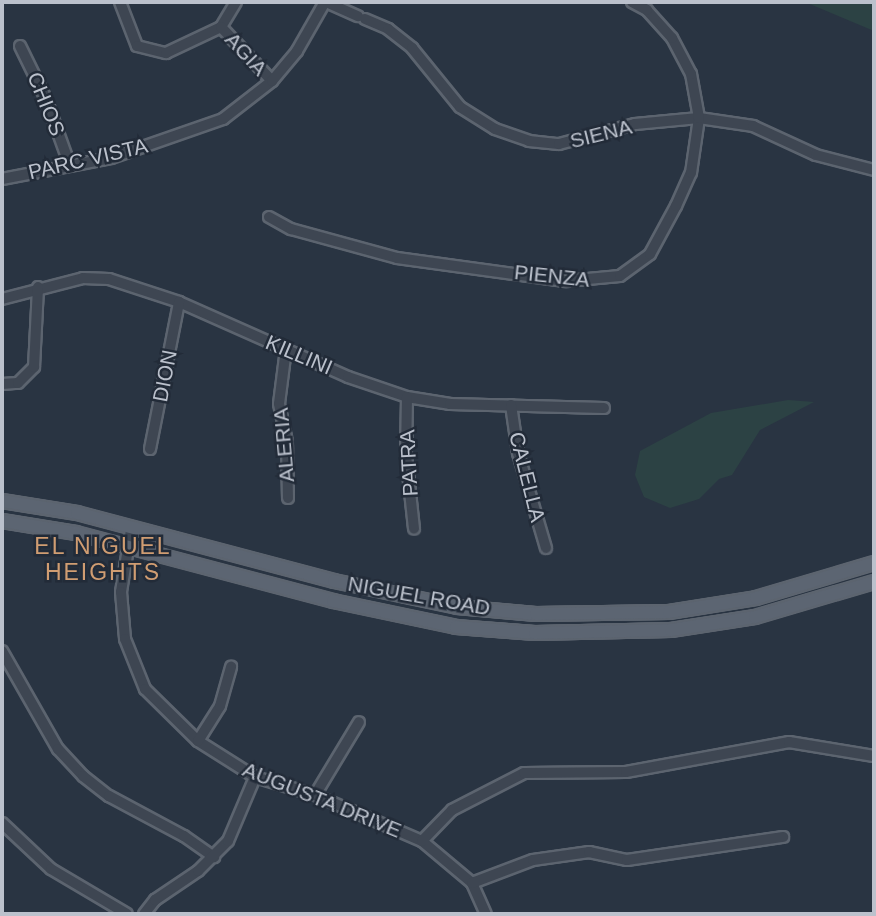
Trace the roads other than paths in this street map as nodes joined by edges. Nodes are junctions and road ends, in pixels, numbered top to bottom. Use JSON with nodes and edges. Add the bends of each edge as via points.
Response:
{"nodes":[{"id":1,"x":120,"y":2,"type":"edge"},
{"id":2,"x":236,"y":2,"type":"edge"},
{"id":3,"x":326,"y":2,"type":"edge"},
{"id":4,"x":632,"y":2,"type":"edge"},
{"id":5,"x":221,"y":27,"type":"junction"},
{"id":6,"x":20,"y":46,"type":"dead end"},
{"id":7,"x":272,"y":81,"type":"junction"},
{"id":8,"x":699,"y":118,"type":"junction"},
{"id":9,"x":69,"y":163,"type":"junction"},
{"id":10,"x":874,"y":170,"type":"edge"},
{"id":11,"x":2,"y":179,"type":"edge"},
{"id":12,"x":269,"y":217,"type":"dead end"},
{"id":13,"x":38,"y":287,"type":"junction"},
{"id":14,"x":2,"y":299,"type":"edge"},
{"id":15,"x":179,"y":302,"type":"junction"},
{"id":16,"x":286,"y":349,"type":"junction"},
{"id":17,"x":2,"y":384,"type":"edge"},
{"id":18,"x":407,"y":397,"type":"junction"},
{"id":19,"x":511,"y":405,"type":"junction"},
{"id":20,"x":604,"y":408,"type":"dead end"},
{"id":21,"x":150,"y":449,"type":"dead end"},
{"id":22,"x":288,"y":498,"type":"dead end"},
{"id":23,"x":2,"y":501,"type":"edge"},
{"id":24,"x":2,"y":521,"type":"edge"},
{"id":25,"x":414,"y":529,"type":"dead end"},
{"id":26,"x":131,"y":530,"type":"junction"},
{"id":27,"x":546,"y":548,"type":"dead end"},
{"id":28,"x":130,"y":549,"type":"junction"},
{"id":29,"x":874,"y":563,"type":"edge"},
{"id":30,"x":874,"y":582,"type":"edge"},
{"id":31,"x":2,"y":651,"type":"edge"},
{"id":32,"x":232,"y":667,"type":"dead end"},
{"id":33,"x":359,"y":722,"type":"dead end"},
{"id":34,"x":198,"y":741,"type":"junction"},
{"id":35,"x":874,"y":756,"type":"edge"},
{"id":36,"x":255,"y":777,"type":"junction"},
{"id":37,"x":315,"y":795,"type":"junction"},
{"id":38,"x":2,"y":823,"type":"edge"},
{"id":39,"x":783,"y":837,"type":"dead end"},
{"id":40,"x":422,"y":841,"type":"junction"},
{"id":41,"x":214,"y":857,"type":"junction"},
{"id":42,"x":472,"y":883,"type":"junction"},
{"id":43,"x":127,"y":914,"type":"edge"},
{"id":44,"x":144,"y":914,"type":"edge"},
{"id":45,"x":486,"y":914,"type":"edge"}],
"edges":[{"from":1,"to":5,"type":"street","name":"AGIA","via":[[131,39],[153,52],[180,49]]},
{"from":2,"to":5,"type":"street","name":"AGIA"},
{"from":3,"to":7,"type":"street","name":"PARC VISTA","via":[[297,51]]},
{"from":3,"to":8,"type":"street","name":"SIENA","via":[[388,29],[412,48],[460,107],[495,129],[528,141],[559,144],[635,124]]},
{"from":4,"to":8,"type":"street","name":"PIENZA","via":[[647,10],[672,37],[691,75]]},
{"from":5,"to":7,"type":"street","name":"AGIA"},
{"from":6,"to":9,"type":"street","name":"CHIOS","via":[[46,99]]},
{"from":7,"to":9,"type":"street","name":"PARC VISTA","via":[[223,119],[111,158]]},
{"from":8,"to":10,"type":"street","name":"SIENA","via":[[753,126],[816,155]]},
{"from":8,"to":12,"type":"street","name":"PIENZA","via":[[691,173],[676,206],[650,254],[620,276],[566,281],[397,258],[291,229]]},
{"from":9,"to":11,"type":"street","name":"PARC VISTA"},
{"from":13,"to":14,"type":"street","name":"KILLINI"},
{"from":13,"to":15,"type":"street","name":"KILLINI","via":[[112,275]]},
{"from":13,"to":17,"type":"street","via":[[34,367],[18,383]]},
{"from":15,"to":16,"type":"street","name":"KILLINI"},
{"from":15,"to":21,"type":"street","name":"DION"},
{"from":16,"to":18,"type":"street","name":"KILLINI"},
{"from":16,"to":22,"type":"street","name":"ALERIA","via":[[279,404],[287,442]]},
{"from":18,"to":19,"type":"street","name":"KILLINI","via":[[450,404]]},
{"from":18,"to":25,"type":"street","name":"PATRA","via":[[406,455]]},
{"from":19,"to":20,"type":"street","name":"KILLINI"},
{"from":19,"to":27,"type":"street","name":"CALELLA","via":[[519,453]]},
{"from":23,"to":26,"type":"main road","name":"NIGUEL ROAD","via":[[77,513]]},
{"from":24,"to":28,"type":"main road","name":"NIGUEL ROAD","via":[[76,533]]},
{"from":26,"to":28,"type":"street","name":"AUGUSTA DRIVE"},
{"from":26,"to":29,"type":"main road","name":"NIGUEL ROAD","via":[[457,607],[557,615],[669,612],[767,595]]},
{"from":28,"to":30,"type":"main road","name":"NIGUEL ROAD","via":[[456,627],[546,634],[671,631],[766,614]]},
{"from":28,"to":34,"type":"street","name":"AUGUSTA DRIVE","via":[[121,592],[125,639],[145,689]]},
{"from":31,"to":41,"type":"street","via":[[58,749],[83,776]]},
{"from":32,"to":34,"type":"street","via":[[220,706]]},
{"from":33,"to":37,"type":"street"},
{"from":34,"to":36,"type":"street","name":"AUGUSTA DRIVE"},
{"from":35,"to":40,"type":"street","via":[[789,742],[626,772],[524,773],[452,810]]},
{"from":36,"to":37,"type":"street","name":"AUGUSTA DRIVE"},
{"from":36,"to":41,"type":"street","via":[[237,824]]},
{"from":37,"to":40,"type":"street","name":"AUGUSTA DRIVE"},
{"from":38,"to":43,"type":"street","via":[[51,869]]},
{"from":39,"to":42,"type":"street","via":[[627,859],[589,852],[533,860]]},
{"from":40,"to":42,"type":"street","name":"AUGUSTA DRIVE"},
{"from":41,"to":44,"type":"street","via":[[155,900]]},
{"from":42,"to":45,"type":"street","name":"AUGUSTA DRIVE"}]}
